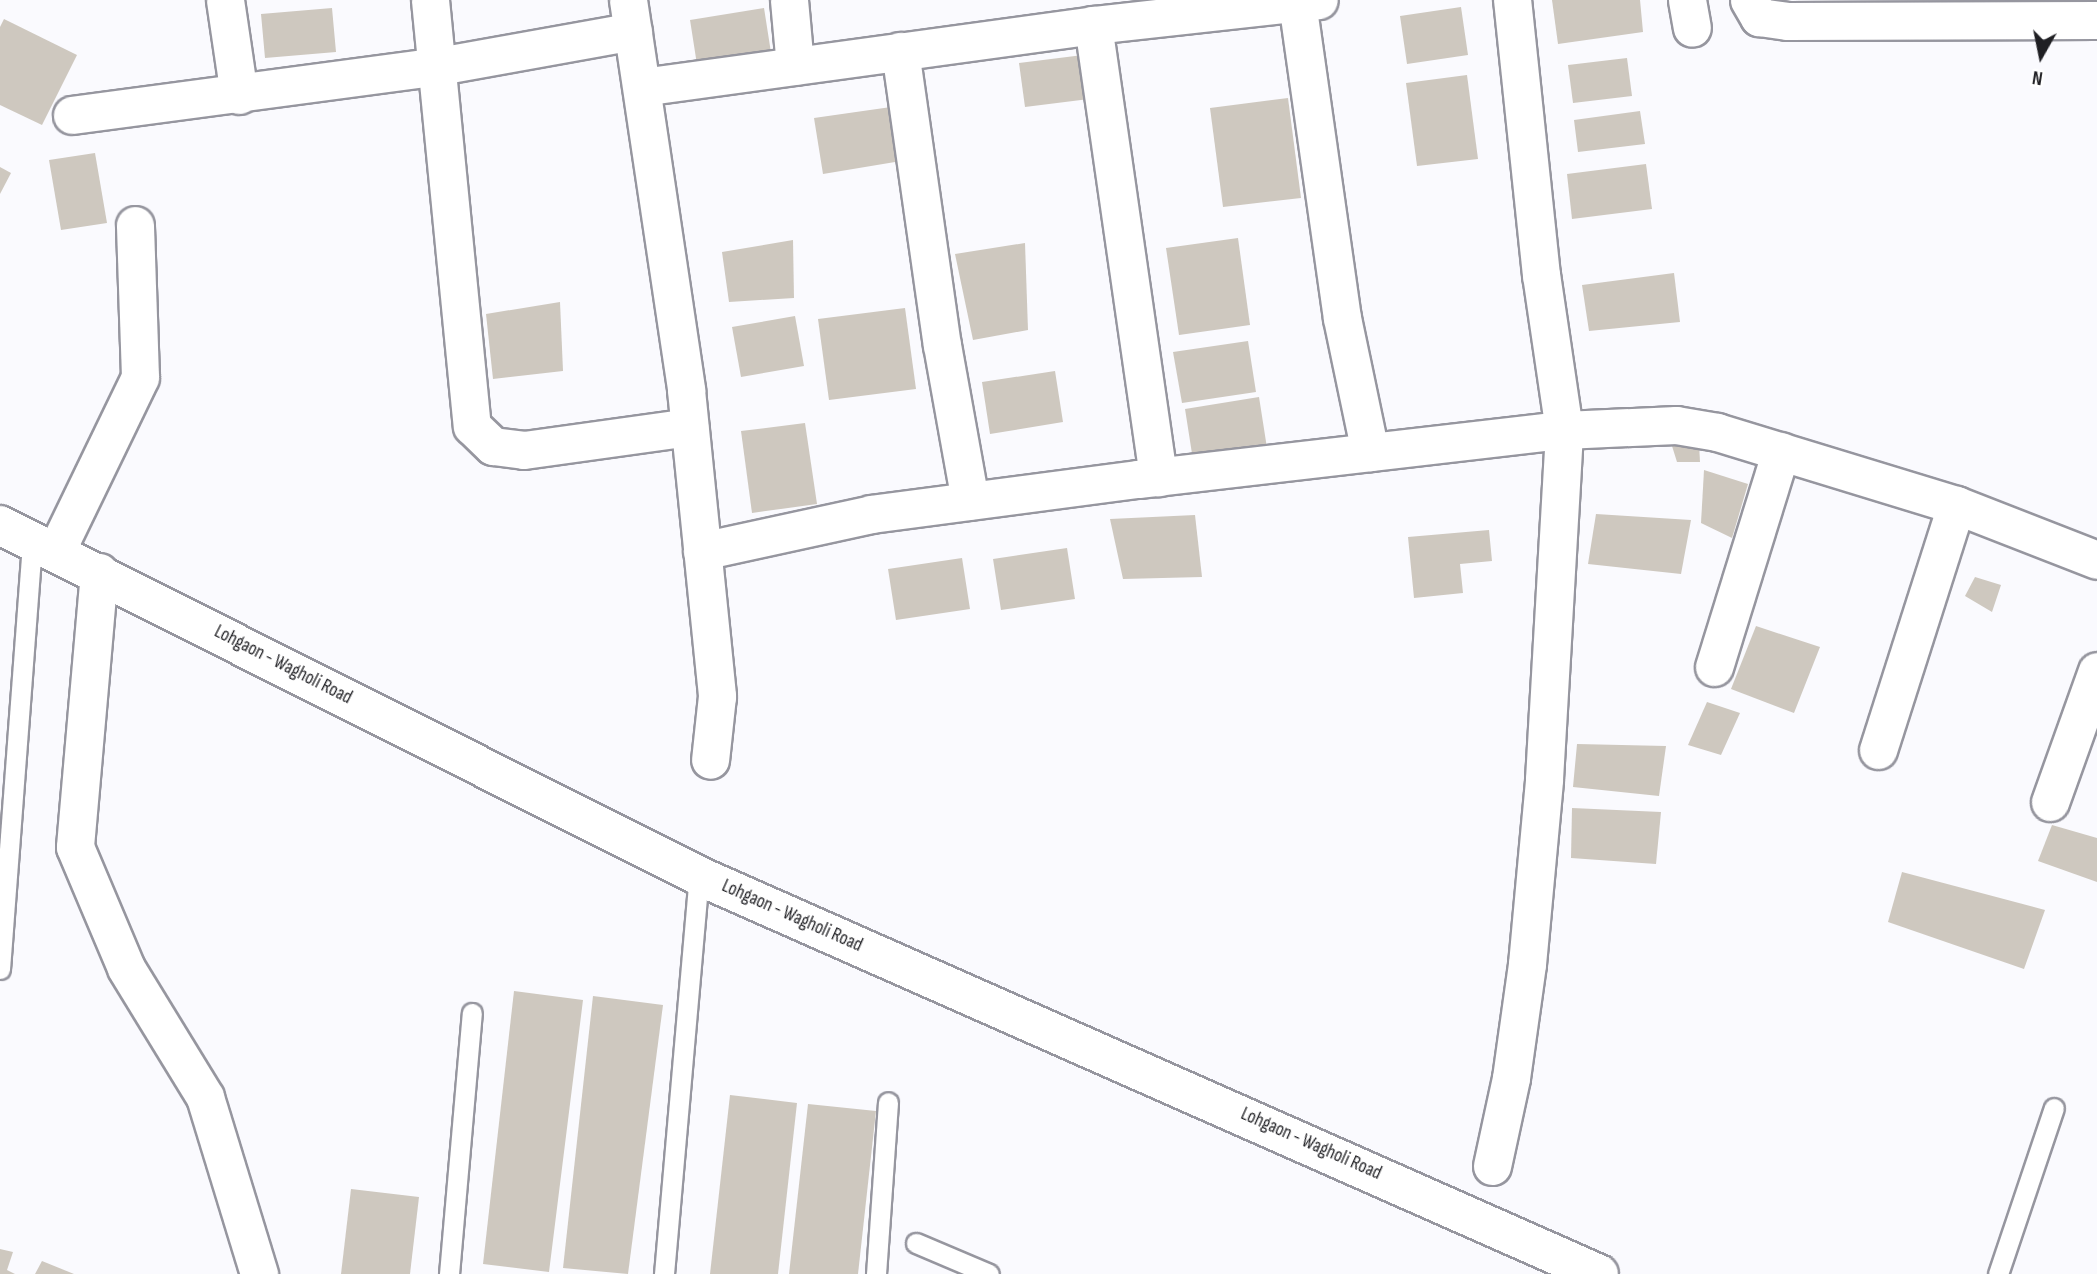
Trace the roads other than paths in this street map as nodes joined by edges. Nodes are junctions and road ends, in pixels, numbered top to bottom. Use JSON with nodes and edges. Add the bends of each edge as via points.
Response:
{"nodes":[{"id":1,"x":225,"y":0,"type":"edge"},
{"id":2,"x":430,"y":0,"type":"edge"},
{"id":3,"x":789,"y":0,"type":"edge"},
{"id":4,"x":1512,"y":0,"type":"edge"},
{"id":5,"x":1749,"y":0,"type":"edge"},
{"id":6,"x":1308,"y":1,"type":"edge"},
{"id":7,"x":1933,"y":9,"type":"edge"},
{"id":8,"x":631,"y":15,"type":"edge"},
{"id":9,"x":2097,"y":20,"type":"edge"},
{"id":10,"x":1093,"y":24,"type":"junction"},
{"id":11,"x":900,"y":51,"type":"junction"},
{"id":12,"x":439,"y":66,"type":"junction"},
{"id":13,"x":795,"y":66,"type":"junction"},
{"id":14,"x":642,"y":87,"type":"junction"},
{"id":15,"x":239,"y":95,"type":"junction"},
{"id":16,"x":72,"y":115,"type":"dead end"},
{"id":17,"x":135,"y":225,"type":"dead end"},
{"id":18,"x":689,"y":427,"type":"junction"},
{"id":19,"x":1564,"y":430,"type":"junction"},
{"id":20,"x":1781,"y":451,"type":"junction"},
{"id":21,"x":1370,"y":452,"type":"junction"},
{"id":22,"x":1158,"y":477,"type":"junction"},
{"id":23,"x":970,"y":502,"type":"junction"},
{"id":24,"x":1956,"y":505,"type":"junction"},
{"id":25,"x":29,"y":539,"type":"edge"},
{"id":26,"x":702,"y":551,"type":"junction"},
{"id":27,"x":2097,"y":560,"type":"edge"},
{"id":28,"x":99,"y":572,"type":"junction"},
{"id":29,"x":1714,"y":667,"type":"dead end"},
{"id":30,"x":2097,"y":671,"type":"edge"},
{"id":31,"x":1878,"y":750,"type":"dead end"},
{"id":32,"x":710,"y":760,"type":"dead end"},
{"id":33,"x":7,"y":771,"type":"edge"},
{"id":34,"x":2050,"y":802,"type":"dead end"},
{"id":35,"x":699,"y":876,"type":"junction"},
{"id":36,"x":0,"y":968,"type":"edge"},
{"id":37,"x":472,"y":1013,"type":"dead end"},
{"id":38,"x":888,"y":1102,"type":"dead end"},
{"id":39,"x":2054,"y":1108,"type":"dead end"},
{"id":40,"x":1492,"y":1166,"type":"dead end"},
{"id":41,"x":916,"y":1243,"type":"dead end"},
{"id":42,"x":259,"y":1274,"type":"edge"},
{"id":43,"x":449,"y":1274,"type":"edge"},
{"id":44,"x":664,"y":1274,"type":"edge"},
{"id":45,"x":876,"y":1274,"type":"edge"},
{"id":46,"x":989,"y":1274,"type":"edge"},
{"id":47,"x":1597,"y":1274,"type":"edge"},
{"id":48,"x":1998,"y":1274,"type":"edge"}],
"edges":[{"from":1,"to":15,"type":"street"},
{"from":2,"to":12,"type":"street"},
{"from":3,"to":13,"type":"street"},
{"from":4,"to":19,"type":"street","via":[[1541,275]]},
{"from":5,"to":7,"type":"street","via":[[1759,17],[1787,21]]},
{"from":6,"to":10,"type":"street"},
{"from":6,"to":21,"type":"street","via":[[1342,318]]},
{"from":7,"to":9,"type":"street"},
{"from":8,"to":12,"type":"street"},
{"from":8,"to":14,"type":"street"},
{"from":10,"to":11,"type":"street"},
{"from":10,"to":22,"type":"street"},
{"from":11,"to":13,"type":"street"},
{"from":11,"to":23,"type":"street","via":[[942,345]]},
{"from":12,"to":15,"type":"street"},
{"from":12,"to":18,"type":"street","via":[[472,426],[494,446],[524,450]]},
{"from":13,"to":14,"type":"street"},
{"from":14,"to":18,"type":"street"},
{"from":15,"to":16,"type":"street"},
{"from":17,"to":25,"type":"street","via":[[140,377]]},
{"from":18,"to":26,"type":"street"},
{"from":19,"to":20,"type":"street","via":[[1676,425]]},
{"from":19,"to":21,"type":"street"},
{"from":19,"to":40,"type":"street","via":[[1544,779],[1527,964],[1511,1078]]},
{"from":20,"to":24,"type":"street"},
{"from":20,"to":29,"type":"street"},
{"from":21,"to":22,"type":"street"},
{"from":22,"to":23,"type":"street"},
{"from":23,"to":26,"type":"street","via":[[872,514]]},
{"from":24,"to":27,"type":"street"},
{"from":24,"to":31,"type":"street"},
{"from":25,"to":28,"type":"main road","name":"Lohgaon - Wagholi Road"},
{"from":25,"to":33,"type":"lane"},
{"from":26,"to":32,"type":"street","via":[[718,696]]},
{"from":28,"to":35,"type":"main road","name":"Lohgaon - Wagholi Road"},
{"from":28,"to":42,"type":"street","via":[[75,847],[126,968],[205,1097]]},
{"from":30,"to":34,"type":"street"},
{"from":33,"to":36,"type":"lane"},
{"from":35,"to":44,"type":"lane"},
{"from":35,"to":47,"type":"main road","name":"Lohgaon - Wagholi Road"},
{"from":37,"to":43,"type":"lane"},
{"from":38,"to":45,"type":"lane"},
{"from":39,"to":48,"type":"lane"},
{"from":41,"to":46,"type":"lane"}]}
